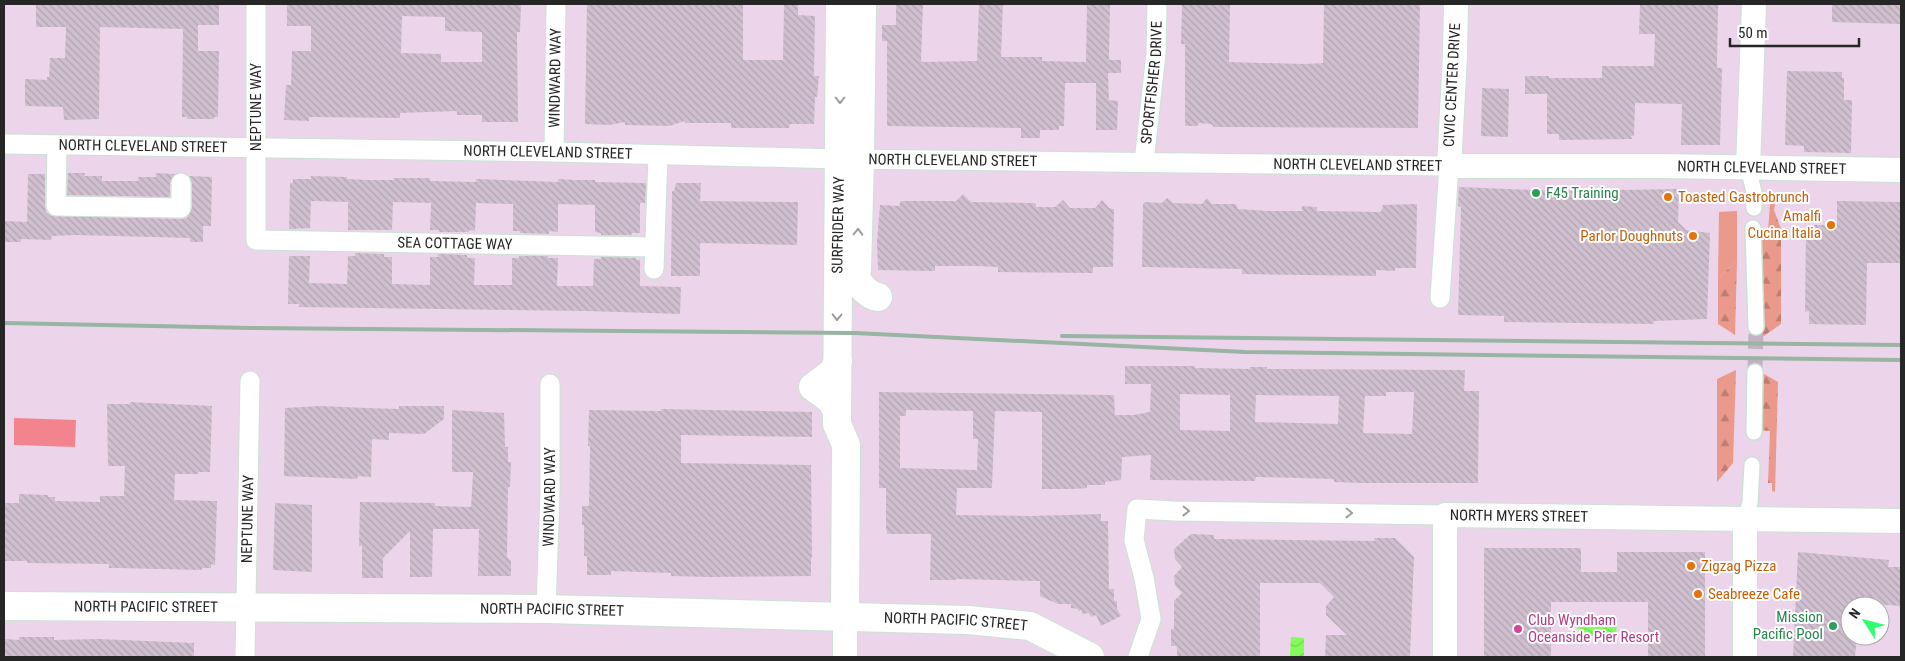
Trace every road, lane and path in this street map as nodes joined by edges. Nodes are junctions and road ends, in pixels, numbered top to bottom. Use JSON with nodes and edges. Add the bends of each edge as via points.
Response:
{"nodes":[{"id":1,"x":256,"y":4,"type":"edge"},
{"id":2,"x":556,"y":4,"type":"edge"},
{"id":3,"x":840,"y":4,"type":"edge"},
{"id":4,"x":862,"y":4,"type":"edge"},
{"id":5,"x":1157,"y":4,"type":"edge"},
{"id":6,"x":1456,"y":4,"type":"edge"},
{"id":7,"x":1754,"y":4,"type":"edge"},
{"id":8,"x":4,"y":144,"type":"edge"},
{"id":9,"x":57,"y":145,"type":"junction"},
{"id":10,"x":256,"y":149,"type":"junction"},
{"id":11,"x":554,"y":152,"type":"junction"},
{"id":12,"x":658,"y":156,"type":"junction"},
{"id":13,"x":850,"y":159,"type":"junction"},
{"id":14,"x":1144,"y":162,"type":"junction"},
{"id":15,"x":1449,"y":166,"type":"junction"},
{"id":16,"x":1748,"y":168,"type":"junction"},
{"id":17,"x":1901,"y":170,"type":"edge"},
{"id":18,"x":181,"y":183,"type":"dead end"},
{"id":19,"x":1754,"y":208,"type":"dead end"},
{"id":20,"x":1753,"y":228,"type":"dead end"},
{"id":21,"x":256,"y":240,"type":"joint"},
{"id":22,"x":654,"y":246,"type":"junction"},
{"id":23,"x":654,"y":269,"type":"dead end"},
{"id":24,"x":857,"y":280,"type":"junction"},
{"id":25,"x":878,"y":297,"type":"dead end"},
{"id":26,"x":1440,"y":298,"type":"dead end"},
{"id":27,"x":1756,"y":327,"type":"tunnel mouth"},
{"id":28,"x":1755,"y":372,"type":"tunnel mouth"},
{"id":29,"x":250,"y":382,"type":"dead end"},
{"id":30,"x":550,"y":384,"type":"dead end"},
{"id":31,"x":1754,"y":432,"type":"dead end"},
{"id":32,"x":846,"y":444,"type":"junction"},
{"id":33,"x":1752,"y":465,"type":"dead end"},
{"id":34,"x":1445,"y":515,"type":"junction"},
{"id":35,"x":1745,"y":519,"type":"junction"},
{"id":36,"x":1901,"y":521,"type":"edge"},
{"id":37,"x":4,"y":606,"type":"edge"},
{"id":38,"x":246,"y":607,"type":"junction"},
{"id":39,"x":546,"y":609,"type":"junction"},
{"id":40,"x":845,"y":617,"type":"junction"},
{"id":41,"x":245,"y":657,"type":"edge"},
{"id":42,"x":844,"y":657,"type":"edge"},
{"id":43,"x":1090,"y":657,"type":"edge"},
{"id":44,"x":1138,"y":657,"type":"edge"},
{"id":45,"x":1444,"y":657,"type":"edge"},
{"id":46,"x":1745,"y":657,"type":"edge"}],
"edges":[{"from":1,"to":10,"type":"street","name":"NEPTUNE WAY"},
{"from":2,"to":11,"type":"street","name":"WINDWARD WAY"},
{"from":3,"to":13,"type":"main road","name":"SURFRIDER WAY","one_way":true},
{"from":4,"to":13,"type":"main road","name":"SURFRIDER WAY"},
{"from":5,"to":14,"type":"street","name":"SPORTFISHER DRIVE","via":[[1156,53]]},
{"from":6,"to":15,"type":"street","name":"CIVIC CENTER DRIVE"},
{"from":7,"to":16,"type":"street"},
{"from":8,"to":9,"type":"street","name":"NORTH CLEVELAND STREET"},
{"from":9,"to":10,"type":"street","name":"NORTH CLEVELAND STREET"},
{"from":9,"to":18,"type":"street","via":[[56,206],[181,208]]},
{"from":10,"to":11,"type":"street","name":"NORTH CLEVELAND STREET"},
{"from":10,"to":21,"type":"street","name":"NEPTUNE WAY"},
{"from":11,"to":12,"type":"street","name":"NORTH CLEVELAND STREET"},
{"from":12,"to":13,"type":"street","name":"NORTH CLEVELAND STREET"},
{"from":12,"to":22,"type":"street"},
{"from":13,"to":14,"type":"street","name":"NORTH CLEVELAND STREET"},
{"from":24,"to":13,"type":"main road","name":"SURFRIDER WAY","one_way":true},
{"from":13,"to":32,"type":"main road","name":"SURFRIDER WAY","one_way":true,"via":[[836,333],[837,424]]},
{"from":14,"to":15,"type":"street","name":"NORTH CLEVELAND STREET"},
{"from":15,"to":16,"type":"street","name":"NORTH CLEVELAND STREET"},
{"from":15,"to":26,"type":"street"},
{"from":16,"to":17,"type":"street","name":"NORTH CLEVELAND STREET"},
{"from":16,"to":19,"type":"street"},
{"from":20,"to":27,"type":"street"},
{"from":21,"to":22,"type":"street","name":"SEA COTTAGE WAY"},
{"from":22,"to":23,"type":"street"},
{"from":24,"to":25,"type":"main road","via":[[872,296]]},
{"from":24,"to":32,"type":"main road","name":"SURFRIDER WAY","via":[[854,430]]},
{"from":28,"to":31,"type":"street"},
{"from":29,"to":38,"type":"street","name":"NEPTUNE WAY"},
{"from":30,"to":39,"type":"street","name":"WINDWARD WAY"},
{"from":32,"to":40,"type":"main road","name":"SURFRIDER WAY"},
{"from":33,"to":35,"type":"street","via":[[1750,503]]},
{"from":34,"to":35,"type":"street","name":"NORTH MYERS STREET"},
{"from":44,"to":34,"type":"street","name":"NORTH MYERS STREET","one_way":true,"via":[[1151,619],[1134,540],[1138,509]]},
{"from":34,"to":45,"type":"street"},
{"from":35,"to":36,"type":"street","name":"NORTH MYERS STREET"},
{"from":35,"to":46,"type":"street"},
{"from":37,"to":38,"type":"main road","name":"NORTH PACIFIC STREET"},
{"from":38,"to":39,"type":"main road","name":"NORTH PACIFIC STREET"},
{"from":38,"to":41,"type":"street","name":"NEPTUNE WAY"},
{"from":39,"to":40,"type":"main road","name":"NORTH PACIFIC STREET"},
{"from":40,"to":42,"type":"street","name":"SURFRIDER WAY"},
{"from":40,"to":43,"type":"main road","name":"NORTH PACIFIC STREET","via":[[968,620],[1030,626]]}]}
